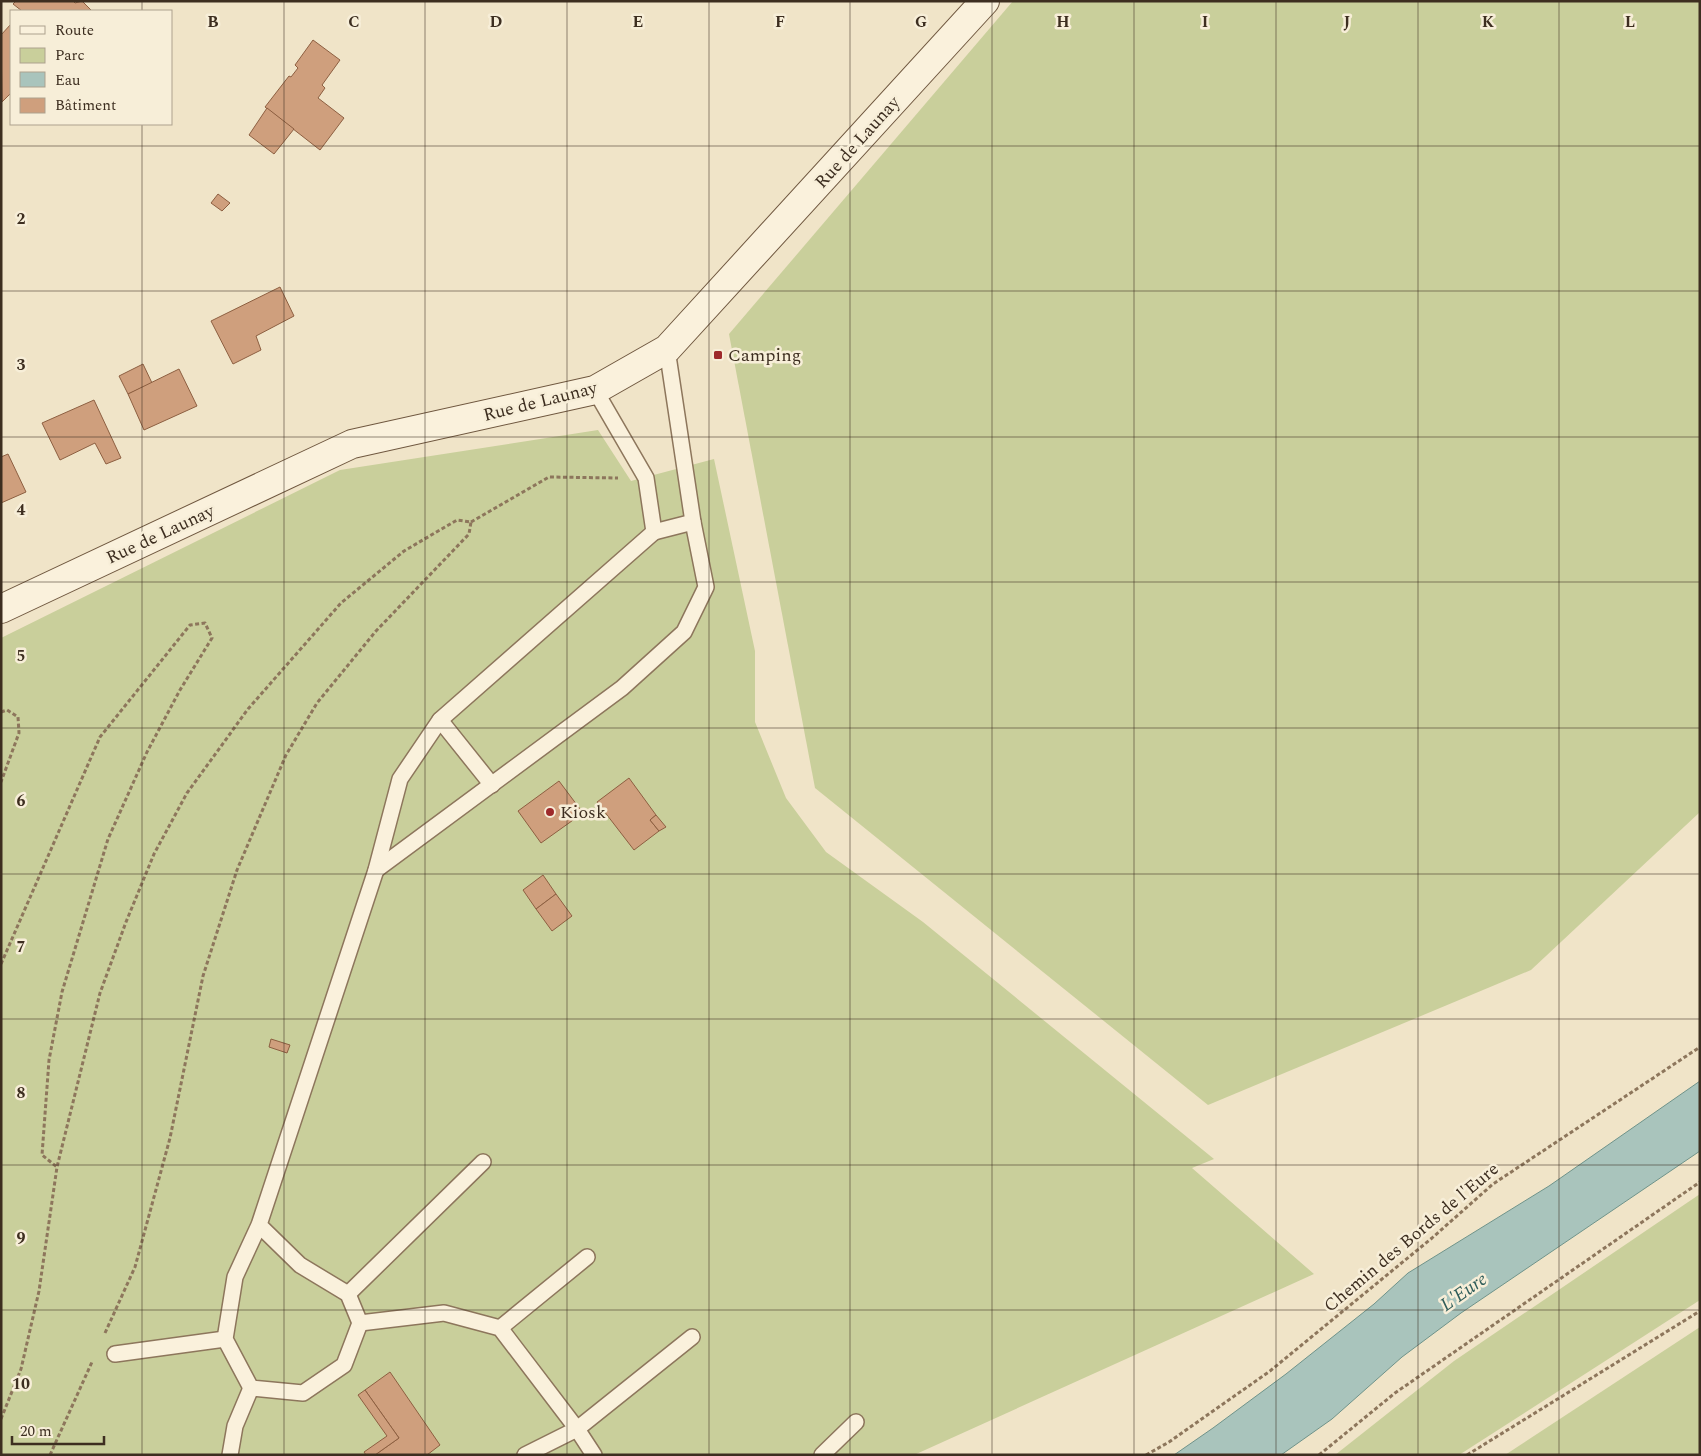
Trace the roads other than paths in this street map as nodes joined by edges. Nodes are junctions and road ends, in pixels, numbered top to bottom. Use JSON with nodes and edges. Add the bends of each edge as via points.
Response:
{"nodes":[{"id":1,"x":985,"y":1,"type":"edge"},
{"id":2,"x":667,"y":349,"type":"junction"},
{"id":3,"x":595,"y":390,"type":"junction"},
{"id":4,"x":693,"y":522,"type":"junction"},
{"id":5,"x":654,"y":532,"type":"junction"},
{"id":6,"x":1,"y":609,"type":"edge"},
{"id":7,"x":440,"y":720,"type":"junction"},
{"id":8,"x":492,"y":784,"type":"junction"},
{"id":9,"x":376,"y":870,"type":"junction"},
{"id":10,"x":483,"y":1162,"type":"dead end"},
{"id":11,"x":259,"y":1225,"type":"junction"},
{"id":12,"x":587,"y":1257,"type":"dead end"},
{"id":13,"x":348,"y":1294,"type":"junction"},
{"id":14,"x":360,"y":1323,"type":"junction"},
{"id":15,"x":500,"y":1328,"type":"junction"},
{"id":16,"x":692,"y":1337,"type":"dead end"},
{"id":17,"x":225,"y":1339,"type":"junction"},
{"id":18,"x":115,"y":1354,"type":"dead end"},
{"id":19,"x":251,"y":1388,"type":"junction"},
{"id":20,"x":856,"y":1422,"type":"dead end"},
{"id":21,"x":577,"y":1429,"type":"junction"},
{"id":22,"x":230,"y":1455,"type":"edge"},
{"id":23,"x":524,"y":1455,"type":"edge"},
{"id":24,"x":594,"y":1455,"type":"edge"},
{"id":25,"x":822,"y":1455,"type":"edge"}],
"edges":[{"from":1,"to":2,"type":"street","name":"Rue de Launay"},
{"from":2,"to":3,"type":"street","name":"Rue de Launay"},
{"from":2,"to":4,"type":"lane"},
{"from":3,"to":5,"type":"lane","via":[[646,478]]},
{"from":3,"to":6,"type":"street","name":"Rue de Launay","via":[[352,444]]},
{"from":4,"to":5,"type":"lane"},
{"from":4,"to":8,"type":"lane","via":[[706,587],[684,632],[622,688]]},
{"from":5,"to":7,"type":"lane"},
{"from":7,"to":8,"type":"lane"},
{"from":7,"to":9,"type":"lane","via":[[400,779]]},
{"from":8,"to":9,"type":"lane"},
{"from":9,"to":11,"type":"lane"},
{"from":10,"to":13,"type":"lane"},
{"from":11,"to":13,"type":"lane","via":[[300,1265]]},
{"from":11,"to":17,"type":"lane","via":[[235,1277]]},
{"from":12,"to":15,"type":"lane"},
{"from":13,"to":14,"type":"lane"},
{"from":14,"to":15,"type":"lane","via":[[444,1313]]},
{"from":14,"to":19,"type":"lane","via":[[344,1365],[303,1393]]},
{"from":15,"to":21,"type":"lane"},
{"from":16,"to":21,"type":"lane"},
{"from":17,"to":18,"type":"lane"},
{"from":17,"to":19,"type":"lane"},
{"from":19,"to":22,"type":"lane","via":[[235,1426]]},
{"from":20,"to":25,"type":"lane"},
{"from":21,"to":23,"type":"lane"},
{"from":21,"to":24,"type":"lane"}]}
